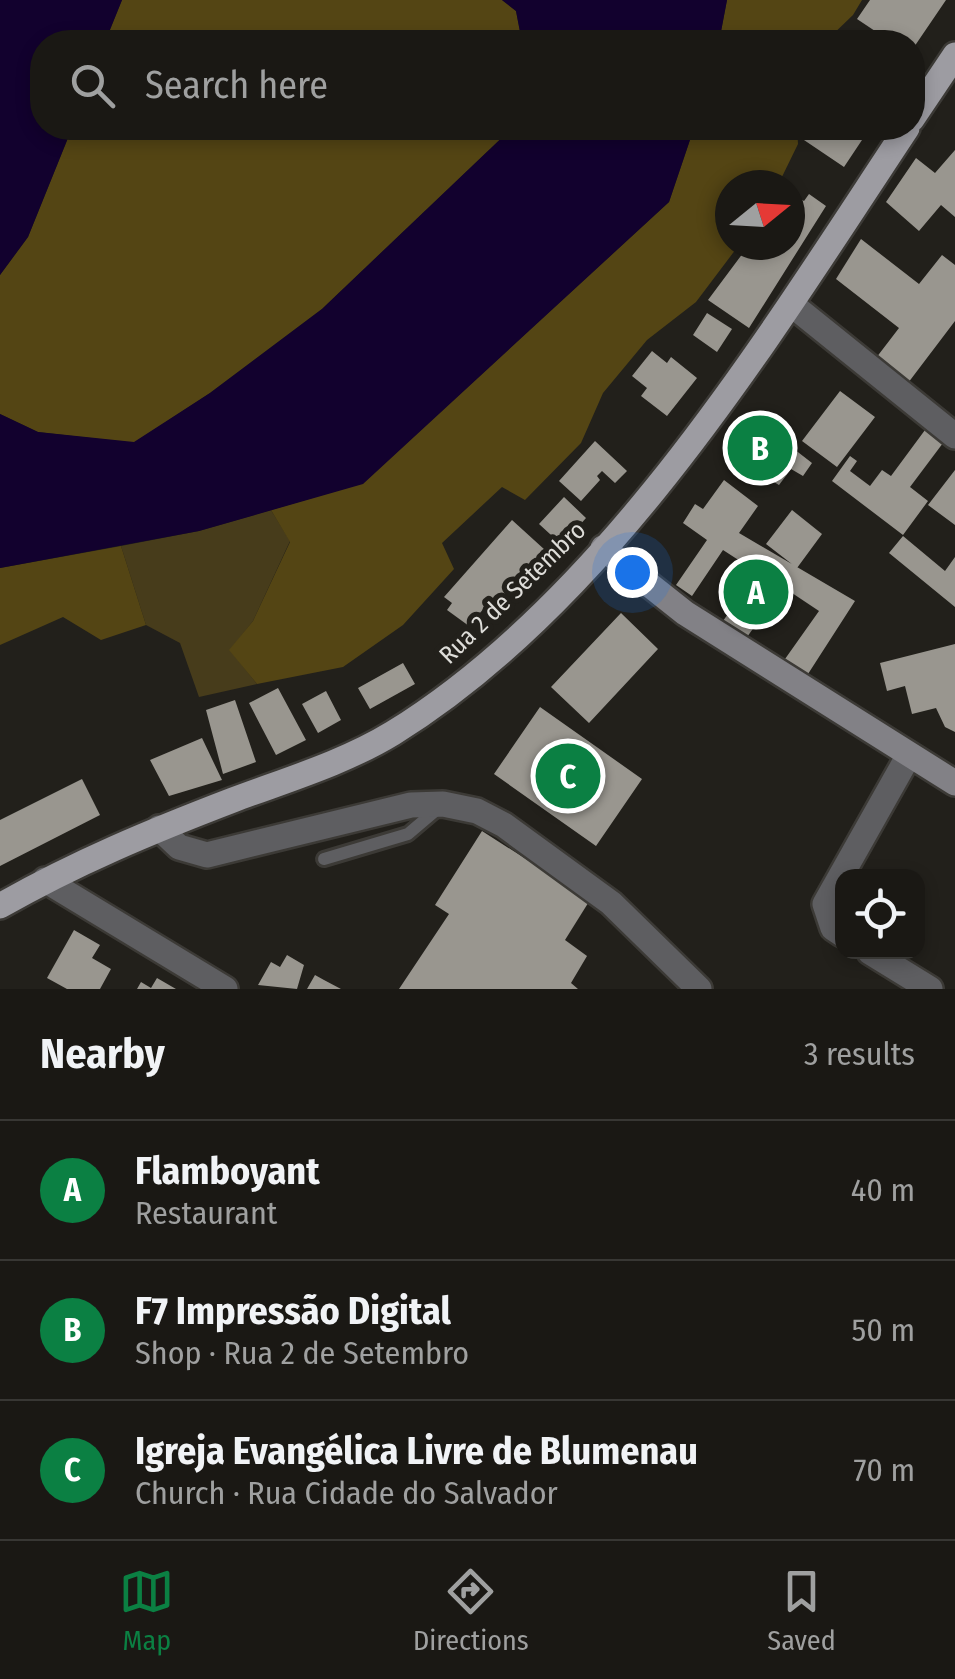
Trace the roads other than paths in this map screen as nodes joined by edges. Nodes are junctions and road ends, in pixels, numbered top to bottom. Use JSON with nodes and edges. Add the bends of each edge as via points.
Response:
{"nodes":[{"id":1,"x":955,"y":55,"type":"edge"},
{"id":2,"x":925,"y":100,"type":"edge"},
{"id":3,"x":899,"y":140,"type":"edge"},
{"id":4,"x":790,"y":304,"type":"junction"},
{"id":5,"x":955,"y":436,"type":"edge"},
{"id":6,"x":603,"y":548,"type":"junction"},
{"id":7,"x":909,"y":755,"type":"junction"},
{"id":8,"x":955,"y":783,"type":"edge"},
{"id":9,"x":443,"y":804,"type":"junction"},
{"id":10,"x":159,"y":828,"type":"junction"},
{"id":11,"x":324,"y":859,"type":"dead end"},
{"id":12,"x":845,"y":869,"type":"edge"},
{"id":13,"x":44,"y":880,"type":"junction"},
{"id":14,"x":835,"y":888,"type":"edge"},
{"id":15,"x":0,"y":906,"type":"edge"},
{"id":16,"x":835,"y":930,"type":"edge"},
{"id":17,"x":881,"y":959,"type":"edge"},
{"id":18,"x":225,"y":989,"type":"edge"},
{"id":19,"x":700,"y":989,"type":"edge"},
{"id":20,"x":930,"y":989,"type":"edge"}],
"edges":[{"from":1,"to":2,"type":"main road"},
{"from":3,"to":4,"type":"main road","name":"Rua 2 de Setembro"},
{"from":4,"to":5,"type":"street"},
{"from":4,"to":6,"type":"main road","name":"Rua 2 de Setembro"},
{"from":6,"to":7,"type":"street","via":[[684,613]]},
{"from":6,"to":10,"type":"main road","name":"Rua 2 de Setembro","via":[[496,656],[392,733]]},
{"from":7,"to":8,"type":"street"},
{"from":7,"to":12,"type":"street"},
{"from":9,"to":10,"type":"street","via":[[356,816],[207,855],[179,847]]},
{"from":9,"to":11,"type":"lane","via":[[408,834]]},
{"from":9,"to":19,"type":"street","via":[[477,811],[534,847],[611,903]]},
{"from":10,"to":13,"type":"main road","name":"Rua 2 de Setembro"},
{"from":13,"to":15,"type":"main road","name":"Rua 2 de Setembro"},
{"from":13,"to":18,"type":"street"},
{"from":14,"to":16,"type":"street","via":[[826,904]]},
{"from":17,"to":20,"type":"street"}]}
